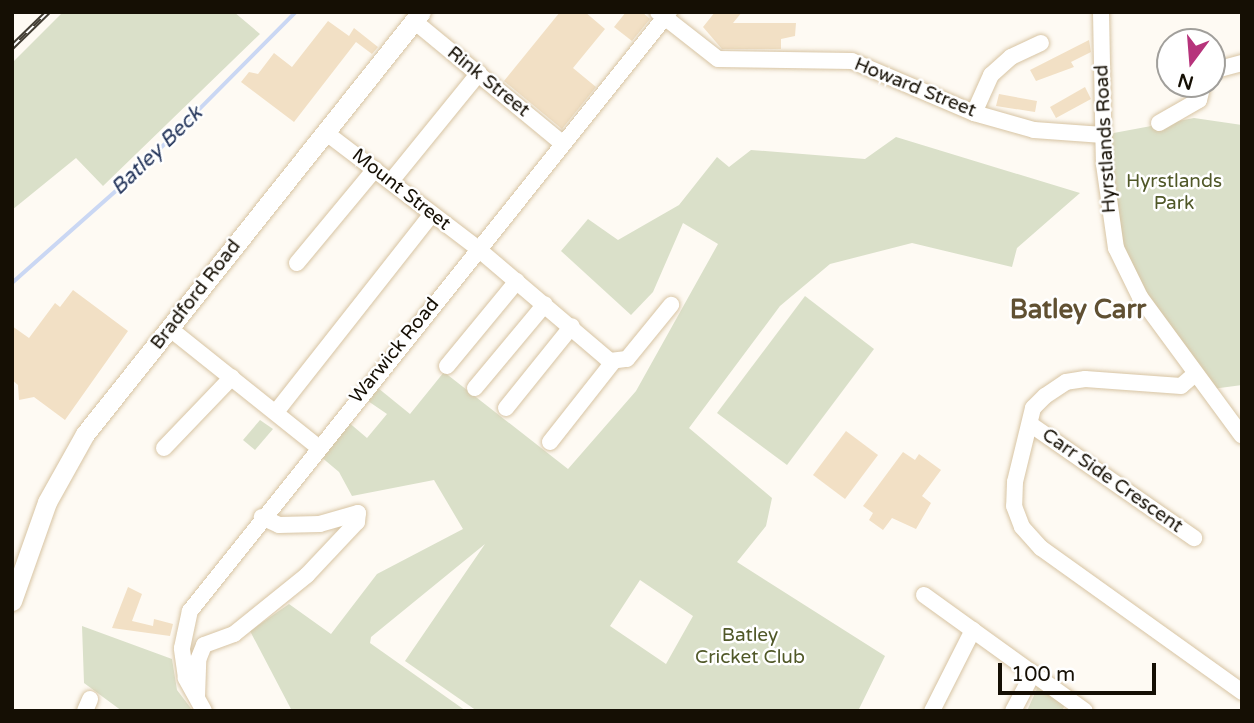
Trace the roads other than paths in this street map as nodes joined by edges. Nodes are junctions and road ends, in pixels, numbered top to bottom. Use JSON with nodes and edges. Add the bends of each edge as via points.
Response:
{"nodes":[{"id":1,"x":1101,"y":12,"type":"edge"},
{"id":2,"x":664,"y":14,"type":"edge"},
{"id":3,"x":418,"y":17,"type":"edge"},
{"id":4,"x":1041,"y":43,"type":"dead end"},
{"id":5,"x":479,"y":73,"type":"junction"},
{"id":6,"x":1200,"y":98,"type":"edge"},
{"id":7,"x":974,"y":113,"type":"junction"},
{"id":8,"x":1159,"y":123,"type":"dead end"},
{"id":9,"x":325,"y":132,"type":"junction"},
{"id":10,"x":1103,"y":135,"type":"junction"},
{"id":11,"x":562,"y":143,"type":"junction"},
{"id":12,"x":375,"y":169,"type":"junction"},
{"id":13,"x":392,"y":180,"type":"junction"},
{"id":14,"x":432,"y":214,"type":"junction"},
{"id":15,"x":477,"y":248,"type":"junction"},
{"id":16,"x":297,"y":263,"type":"dead end"},
{"id":17,"x":517,"y":281,"type":"junction"},
{"id":18,"x":545,"y":304,"type":"junction"},
{"id":19,"x":671,"y":305,"type":"dead end"},
{"id":20,"x":572,"y":326,"type":"junction"},
{"id":21,"x":169,"y":328,"type":"junction"},
{"id":22,"x":614,"y":362,"type":"junction"},
{"id":23,"x":447,"y":366,"type":"dead end"},
{"id":24,"x":1195,"y":374,"type":"junction"},
{"id":25,"x":232,"y":377,"type":"junction"},
{"id":26,"x":475,"y":388,"type":"dead end"},
{"id":27,"x":506,"y":408,"type":"dead end"},
{"id":28,"x":276,"y":412,"type":"junction"},
{"id":29,"x":1030,"y":424,"type":"junction"},
{"id":30,"x":1242,"y":436,"type":"edge"},
{"id":31,"x":547,"y":440,"type":"dead end"},
{"id":32,"x":318,"y":447,"type":"junction"},
{"id":33,"x":164,"y":448,"type":"dead end"},
{"id":34,"x":262,"y":517,"type":"junction"},
{"id":35,"x":1194,"y":538,"type":"dead end"},
{"id":36,"x":13,"y":594,"type":"edge"},
{"id":37,"x":924,"y":595,"type":"dead end"},
{"id":38,"x":973,"y":630,"type":"junction"},
{"id":39,"x":1033,"y":673,"type":"junction"},
{"id":40,"x":1242,"y":692,"type":"edge"},
{"id":41,"x":200,"y":705,"type":"edge"},
{"id":42,"x":932,"y":711,"type":"edge"},
{"id":43,"x":1013,"y":711,"type":"edge"},
{"id":44,"x":1085,"y":711,"type":"edge"}],
"edges":[{"from":1,"to":10,"type":"street","name":"Hyrstlands Road"},
{"from":2,"to":7,"type":"street","name":"Howard Street","via":[[718,59],[852,61]]},
{"from":2,"to":11,"type":"street","name":"Warwick Road"},
{"from":3,"to":5,"type":"street","name":"Rink Street"},
{"from":3,"to":9,"type":"main road","name":"Bradford Road"},
{"from":4,"to":7,"type":"street","via":[[1010,57],[991,75]]},
{"from":5,"to":11,"type":"street","name":"Rink Street"},
{"from":5,"to":13,"type":"street"},
{"from":6,"to":8,"type":"street"},
{"from":7,"to":10,"type":"street","name":"Howard Street","via":[[1034,130]]},
{"from":9,"to":12,"type":"street","name":"Mount Street"},
{"from":9,"to":21,"type":"main road","name":"Bradford Road"},
{"from":10,"to":24,"type":"street","name":"Hyrstlands Road","via":[[1108,216],[1115,248],[1140,297]]},
{"from":11,"to":15,"type":"street","name":"Warwick Road"},
{"from":12,"to":13,"type":"street","name":"Mount Street"},
{"from":12,"to":16,"type":"street"},
{"from":13,"to":14,"type":"street","name":"Mount Street"},
{"from":14,"to":15,"type":"street","name":"Mount Street"},
{"from":14,"to":28,"type":"street"},
{"from":15,"to":17,"type":"street","name":"Mount Street"},
{"from":15,"to":32,"type":"street","name":"Warwick Road"},
{"from":17,"to":18,"type":"street","name":"Mount Street"},
{"from":17,"to":23,"type":"street"},
{"from":18,"to":20,"type":"street","name":"Mount Street"},
{"from":18,"to":26,"type":"street"},
{"from":19,"to":22,"type":"street"},
{"from":20,"to":22,"type":"street","name":"Mount Street"},
{"from":20,"to":27,"type":"street"},
{"from":21,"to":25,"type":"street"},
{"from":21,"to":36,"type":"main road","name":"Bradford Road","via":[[79,444],[47,502]]},
{"from":22,"to":31,"type":"street"},
{"from":24,"to":29,"type":"street","name":"Carr Side Crescent","via":[[1181,386],[1066,382],[1033,408]]},
{"from":24,"to":30,"type":"street","name":"Hyrstlands Road"},
{"from":25,"to":28,"type":"street"},
{"from":25,"to":33,"type":"street"},
{"from":28,"to":32,"type":"street"},
{"from":29,"to":35,"type":"street","name":"Carr Side Crescent"},
{"from":29,"to":40,"type":"street","name":"Carr Side Crescent","via":[[1015,482],[1014,506],[1022,527],[1041,548]]},
{"from":32,"to":34,"type":"street","name":"Warwick Road"},
{"from":34,"to":41,"type":"street","name":"Warwick Road","via":[[190,611],[182,648],[186,678]]},
{"from":34,"to":41,"type":"street","via":[[279,525],[320,524],[358,513],[357,522],[307,575],[234,634],[204,645],[198,660]]},
{"from":37,"to":38,"type":"street"},
{"from":38,"to":39,"type":"street"},
{"from":38,"to":42,"type":"street"},
{"from":39,"to":43,"type":"street"},
{"from":39,"to":44,"type":"street"}]}
